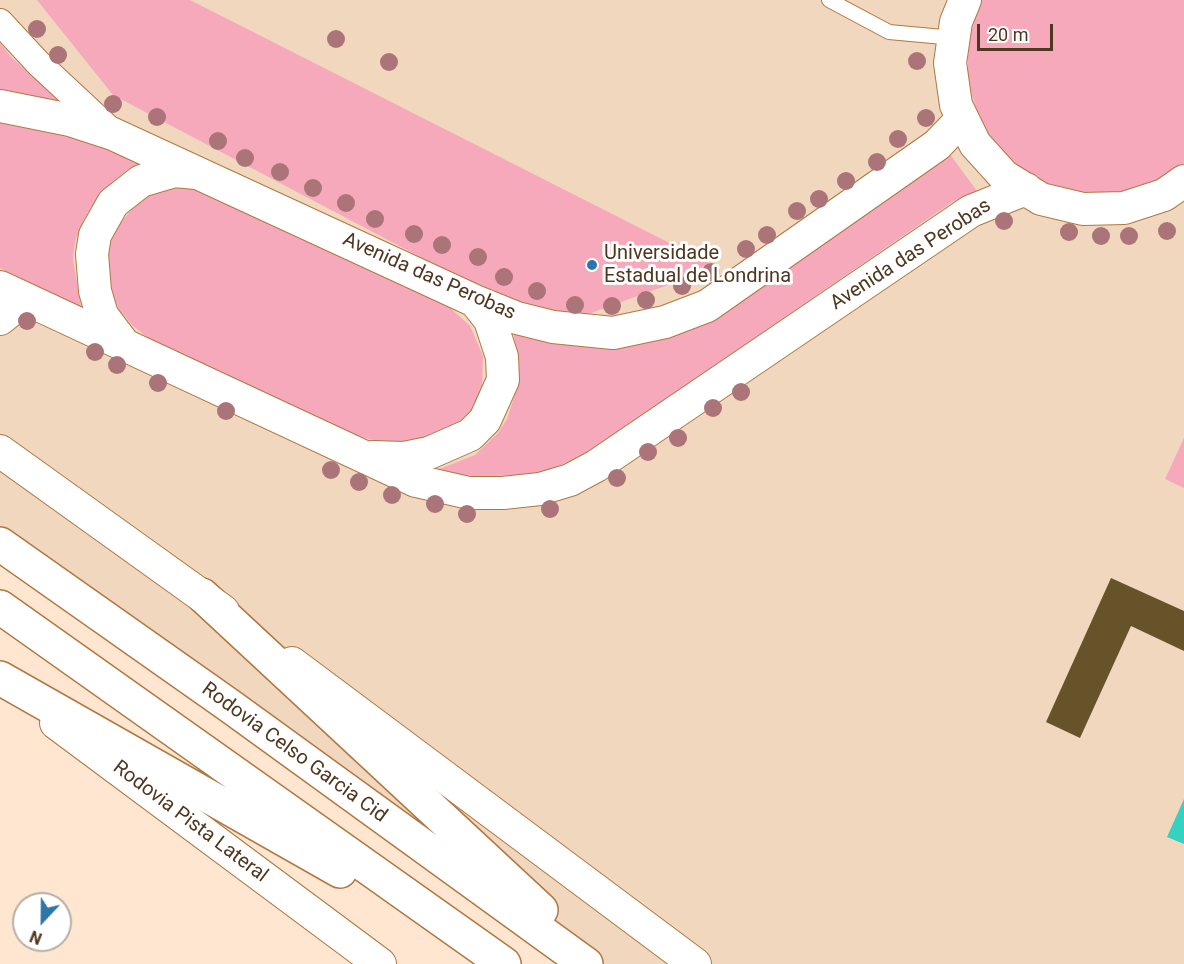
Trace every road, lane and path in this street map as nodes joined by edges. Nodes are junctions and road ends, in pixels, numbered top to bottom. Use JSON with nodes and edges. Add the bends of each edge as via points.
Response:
{"nodes":[{"id":1,"x":829,"y":0,"type":"edge"},
{"id":2,"x":965,"y":0,"type":"edge"},
{"id":3,"x":0,"y":22,"type":"edge"},
{"id":4,"x":954,"y":38,"type":"junction"},
{"id":5,"x":0,"y":106,"type":"edge"},
{"id":6,"x":962,"y":120,"type":"junction"},
{"id":7,"x":113,"y":134,"type":"junction"},
{"id":8,"x":201,"y":173,"type":"junction"},
{"id":9,"x":1184,"y":181,"type":"edge"},
{"id":10,"x":1026,"y":189,"type":"junction"},
{"id":11,"x":12,"y":293,"type":"edge"},
{"id":12,"x":475,"y":301,"type":"junction"},
{"id":13,"x":0,"y":319,"type":"edge"},
{"id":14,"x":123,"y":343,"type":"junction"},
{"id":15,"x":0,"y":451,"type":"edge"},
{"id":16,"x":360,"y":454,"type":"junction"},
{"id":17,"x":0,"y":544,"type":"edge"},
{"id":18,"x":202,"y":595,"type":"junction"},
{"id":19,"x":0,"y":607,"type":"edge"},
{"id":20,"x":0,"y":680,"type":"edge"},
{"id":21,"x":502,"y":963,"type":"edge"},
{"id":22,"x":380,"y":964,"type":"edge"},
{"id":23,"x":586,"y":964,"type":"edge"},
{"id":24,"x":599,"y":964,"type":"edge"},
{"id":25,"x":695,"y":964,"type":"edge"}],
"edges":[{"from":1,"to":4,"type":"lane","via":[[889,32]]},
{"from":2,"to":4,"type":"street"},
{"from":3,"to":7,"type":"street"},
{"from":4,"to":6,"type":"street","via":[[950,63]]},
{"from":5,"to":7,"type":"street","name":"Avenida das Perobas","via":[[70,120]]},
{"from":6,"to":10,"type":"street","via":[[975,144],[1004,176]]},
{"from":6,"to":12,"type":"street","name":"Avenida das Perobas","via":[[937,145],[707,306],[686,315],[639,329],[584,332],[517,318]]},
{"from":7,"to":8,"type":"street","name":"Avenida das Perobas"},
{"from":8,"to":12,"type":"street","name":"Avenida das Perobas"},
{"from":8,"to":14,"type":"street","via":[[175,171],[141,181],[113,203],[95,235],[95,291],[102,315]]},
{"from":9,"to":10,"type":"street","via":[[1164,195],[1124,208],[1083,209],[1041,198]]},
{"from":10,"to":16,"type":"street","name":"Avenida das Perobas","via":[[971,212],[570,480],[540,489],[469,493],[416,481]]},
{"from":11,"to":13,"type":"street"},
{"from":11,"to":14,"type":"street","name":"Avenida das Perobas"},
{"from":12,"to":16,"type":"street","via":[[490,320],[502,357],[502,380],[485,420],[470,435],[429,453],[404,458]]},
{"from":14,"to":16,"type":"street","name":"Avenida das Perobas"},
{"from":15,"to":18,"type":"street"},
{"from":17,"to":23,"type":"highway","name":"Rodovia Celso Garcia Cid"},
{"from":18,"to":24,"type":"highway"},
{"from":18,"to":25,"type":"street"},
{"from":19,"to":21,"type":"highway"},
{"from":20,"to":21,"type":"highway"},
{"from":20,"to":22,"type":"street","name":"Rodovia Pista Lateral"}]}
